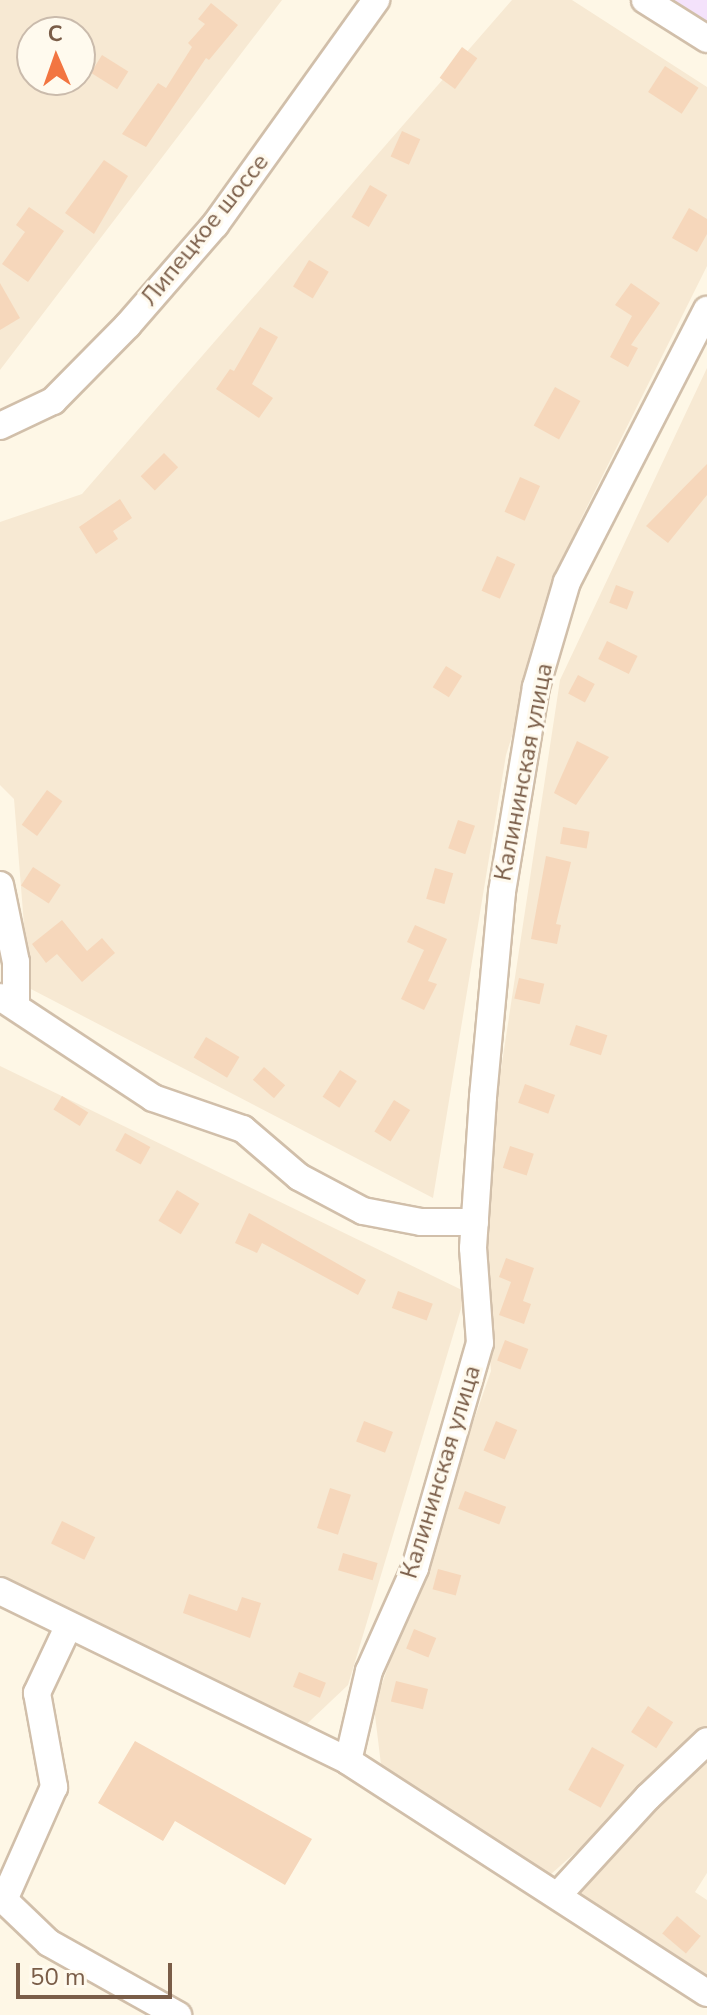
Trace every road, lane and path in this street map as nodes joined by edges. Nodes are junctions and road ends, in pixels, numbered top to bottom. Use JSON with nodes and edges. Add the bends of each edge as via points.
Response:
{"nodes":[{"id":1,"x":376,"y":0,"type":"edge"},
{"id":2,"x":645,"y":0,"type":"edge"},
{"id":3,"x":707,"y":39,"type":"edge"},
{"id":4,"x":707,"y":310,"type":"edge"},
{"id":5,"x":0,"y":426,"type":"edge"},
{"id":6,"x":0,"y":885,"type":"edge"},
{"id":7,"x":8,"y":1000,"type":"edge"},
{"id":8,"x":475,"y":1222,"type":"junction"},
{"id":9,"x":0,"y":1591,"type":"edge"},
{"id":10,"x":68,"y":1627,"type":"junction"},
{"id":11,"x":707,"y":1741,"type":"edge"},
{"id":12,"x":348,"y":1761,"type":"junction"},
{"id":13,"x":559,"y":1894,"type":"junction"},
{"id":14,"x":2,"y":1905,"type":"edge"},
{"id":15,"x":707,"y":1993,"type":"edge"},
{"id":16,"x":178,"y":2015,"type":"edge"}],
"edges":[{"from":1,"to":5,"type":"street","name":"Липецкое шоссе","via":[[215,225],[128,325],[53,401]]},
{"from":2,"to":3,"type":"street"},
{"from":4,"to":8,"type":"street","name":"Калининская улица","via":[[567,582],[536,687],[502,892]]},
{"from":6,"to":7,"type":"street","via":[[16,962]]},
{"from":7,"to":8,"type":"street","via":[[153,1098],[243,1129],[299,1177],[363,1211],[421,1222]]},
{"from":8,"to":12,"type":"street","name":"Калининская улица","via":[[480,1343],[415,1568],[369,1671]]},
{"from":9,"to":10,"type":"street"},
{"from":10,"to":12,"type":"street"},
{"from":10,"to":14,"type":"street","via":[[37,1693],[54,1787]]},
{"from":11,"to":13,"type":"street"},
{"from":12,"to":13,"type":"street"},
{"from":13,"to":15,"type":"street"},
{"from":14,"to":16,"type":"street","via":[[49,1943]]}]}
